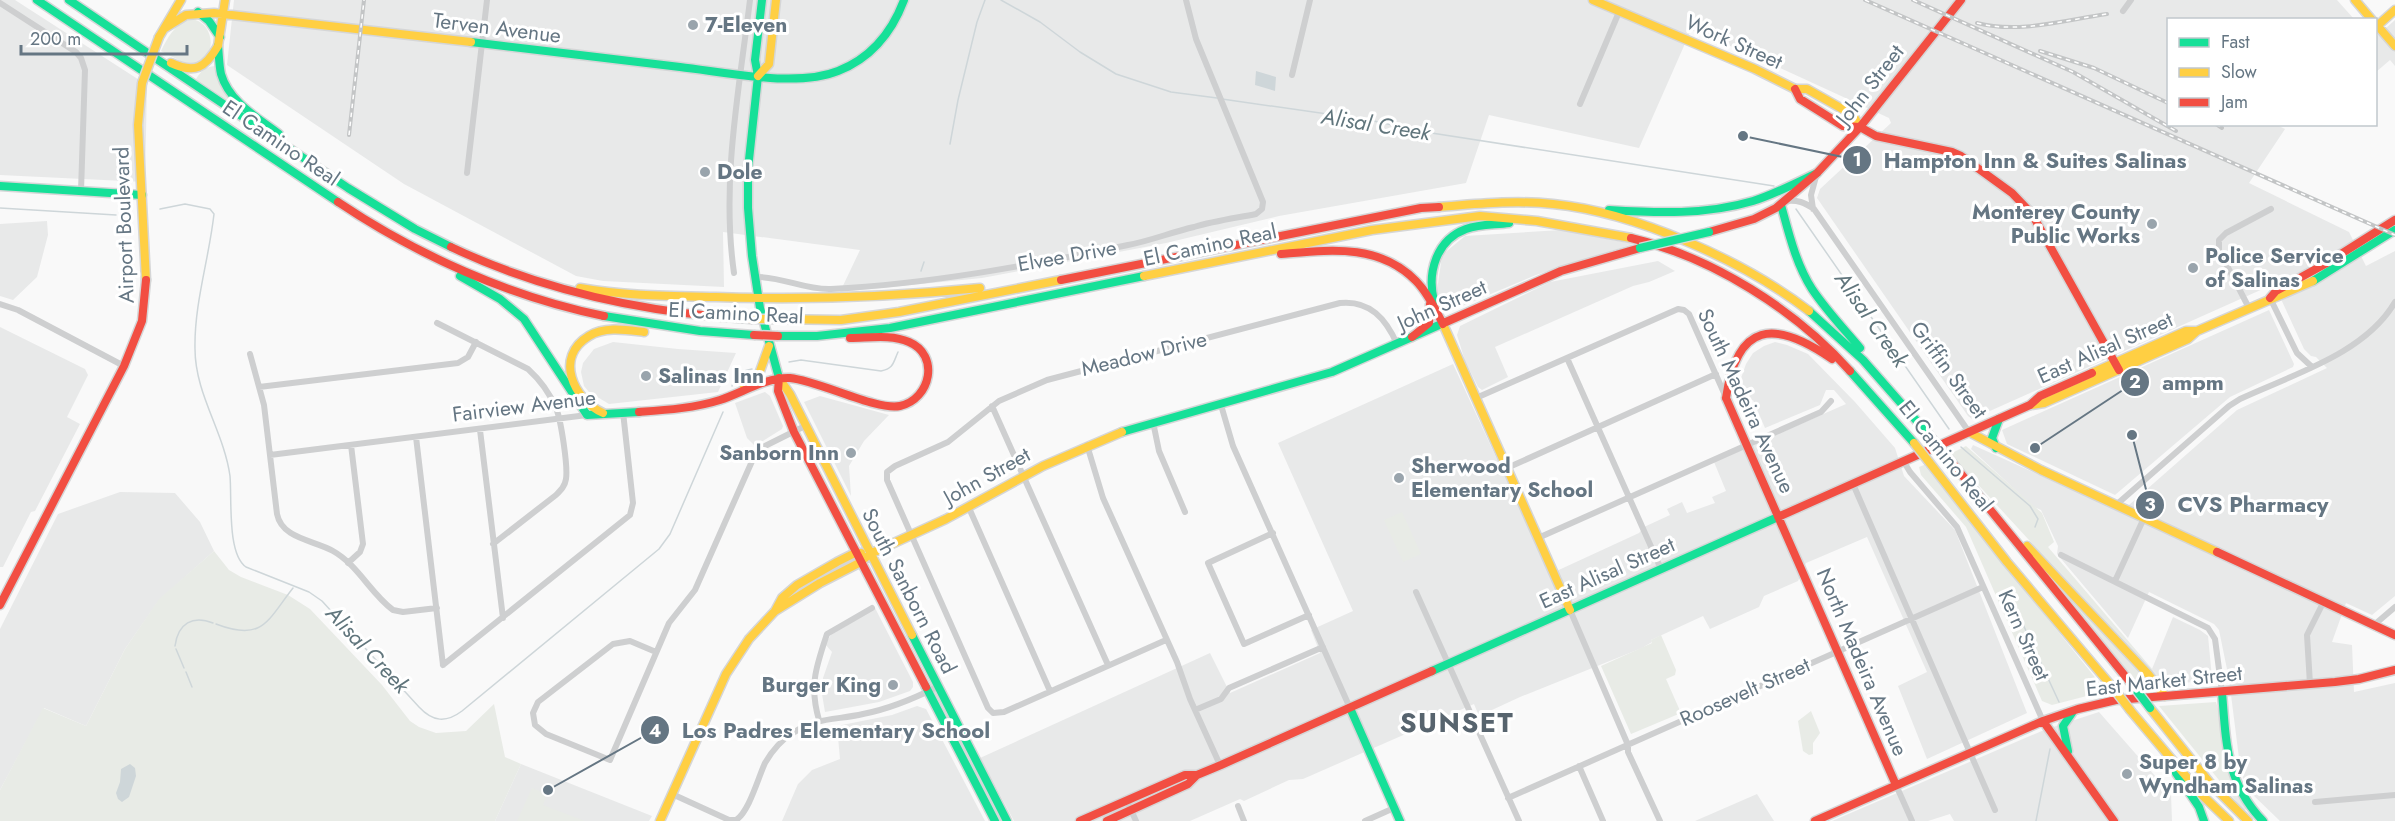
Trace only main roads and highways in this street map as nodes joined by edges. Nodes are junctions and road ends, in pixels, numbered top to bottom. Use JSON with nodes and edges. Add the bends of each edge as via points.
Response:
{"nodes":[{"id":1,"x":37,"y":0,"type":"edge"},
{"id":2,"x":69,"y":0,"type":"edge"},
{"id":3,"x":181,"y":0,"type":"edge"},
{"id":4,"x":225,"y":0,"type":"edge"},
{"id":5,"x":762,"y":0,"type":"edge"},
{"id":6,"x":776,"y":0,"type":"edge"},
{"id":7,"x":904,"y":0,"type":"edge"},
{"id":8,"x":1593,"y":0,"type":"edge"},
{"id":9,"x":1961,"y":0,"type":"edge"},
{"id":10,"x":2355,"y":0,"type":"edge"},
{"id":11,"x":2395,"y":10,"type":"edge"},
{"id":12,"x":197,"y":12,"type":"junction"},
{"id":13,"x":223,"y":13,"type":"junction"},
{"id":14,"x":2370,"y":18,"type":"edge"},
{"id":15,"x":2377,"y":23,"type":"edge"},
{"id":16,"x":2377,"y":26,"type":"edge"},
{"id":17,"x":165,"y":28,"type":"junction"},
{"id":18,"x":113,"y":29,"type":"junction"},
{"id":19,"x":219,"y":42,"type":"junction"},
{"id":20,"x":2395,"y":46,"type":"edge"},
{"id":21,"x":758,"y":76,"type":"junction"},
{"id":22,"x":1795,"y":90,"type":"junction"},
{"id":23,"x":1860,"y":127,"type":"junction"},
{"id":24,"x":1817,"y":173,"type":"junction"},
{"id":25,"x":333,"y":178,"type":"junction"},
{"id":26,"x":0,"y":186,"type":"edge"},
{"id":27,"x":142,"y":195,"type":"junction"},
{"id":28,"x":1783,"y":203,"type":"junction"},
{"id":29,"x":1591,"y":210,"type":"junction"},
{"id":30,"x":2395,"y":220,"type":"edge"},
{"id":31,"x":1537,"y":221,"type":"junction"},
{"id":32,"x":2395,"y":230,"type":"edge"},
{"id":33,"x":419,"y":250,"type":"junction"},
{"id":34,"x":1245,"y":256,"type":"junction"},
{"id":35,"x":492,"y":266,"type":"junction"},
{"id":36,"x":1011,"y":288,"type":"junction"},
{"id":37,"x":1426,"y":296,"type":"junction"},
{"id":38,"x":2270,"y":298,"type":"junction"},
{"id":39,"x":758,"y":299,"type":"junction"},
{"id":40,"x":1443,"y":324,"type":"junction"},
{"id":41,"x":697,"y":332,"type":"junction"},
{"id":42,"x":817,"y":336,"type":"junction"},
{"id":43,"x":1412,"y":337,"type":"junction"},
{"id":44,"x":769,"y":346,"type":"junction"},
{"id":45,"x":2116,"y":366,"type":"junction"},
{"id":46,"x":1875,"y":370,"type":"junction"},
{"id":47,"x":778,"y":378,"type":"junction"},
{"id":48,"x":1863,"y":383,"type":"junction"},
{"id":49,"x":736,"y":395,"type":"junction"},
{"id":50,"x":606,"y":414,"type":"junction"},
{"id":51,"x":1999,"y":419,"type":"junction"},
{"id":52,"x":1970,"y":432,"type":"junction"},
{"id":53,"x":1996,"y":448,"type":"junction"},
{"id":54,"x":1780,"y":516,"type":"junction"},
{"id":55,"x":1995,"y":516,"type":"junction"},
{"id":56,"x":855,"y":553,"type":"junction"},
{"id":57,"x":870,"y":554,"type":"junction"},
{"id":58,"x":861,"y":563,"type":"junction"},
{"id":59,"x":0,"y":605,"type":"edge"},
{"id":60,"x":1570,"y":610,"type":"junction"},
{"id":61,"x":775,"y":611,"type":"junction"},
{"id":62,"x":2395,"y":635,"type":"edge"},
{"id":63,"x":2395,"y":670,"type":"edge"},
{"id":64,"x":2222,"y":692,"type":"junction"},
{"id":65,"x":2165,"y":696,"type":"junction"},
{"id":66,"x":1350,"y":708,"type":"junction"},
{"id":67,"x":2078,"y":709,"type":"junction"},
{"id":68,"x":2043,"y":721,"type":"junction"},
{"id":69,"x":2146,"y":728,"type":"junction"},
{"id":70,"x":2070,"y":759,"type":"junction"},
{"id":71,"x":1197,"y":775,"type":"junction"},
{"id":72,"x":1896,"y":785,"type":"junction"},
{"id":73,"x":660,"y":821,"type":"edge"},
{"id":74,"x":995,"y":821,"type":"edge"},
{"id":75,"x":1007,"y":821,"type":"edge"},
{"id":76,"x":1080,"y":821,"type":"edge"},
{"id":77,"x":1107,"y":821,"type":"edge"},
{"id":78,"x":1400,"y":821,"type":"edge"},
{"id":79,"x":1815,"y":821,"type":"edge"},
{"id":80,"x":2114,"y":821,"type":"edge"},
{"id":81,"x":2204,"y":821,"type":"edge"},
{"id":82,"x":2229,"y":821,"type":"edge"},
{"id":83,"x":2248,"y":821,"type":"edge"},
{"id":84,"x":2263,"y":821,"type":"edge"}],
"edges":[{"from":1,"to":33,"type":"main road","name":"El Camino Real","via":[[323,193]]},
{"from":2,"to":18,"type":"main road","name":"El Camino Real"},
{"from":3,"to":17,"type":"main road","name":"Airport Boulevard"},
{"from":4,"to":13,"type":"main road"},
{"from":5,"to":21,"type":"main road","name":"South Sanborn Road","via":[[755,60]]},
{"from":6,"to":21,"type":"main road","name":"South Sanborn Road","via":[[768,64]]},
{"from":7,"to":21,"type":"main road","via":[[896,21],[878,45],[841,70],[799,79]]},
{"from":8,"to":22,"type":"main road","name":"Work Street"},
{"from":9,"to":23,"type":"main road","name":"John Street"},
{"from":10,"to":14,"type":"main road"},
{"from":11,"to":15,"type":"main road"},
{"from":12,"to":13,"type":"main road","name":"Terven Avenue"},
{"from":12,"to":17,"type":"main road","name":"Terven Avenue","via":[[176,18]]},
{"from":12,"to":19,"type":"main road","via":[[209,21]]},
{"from":13,"to":19,"type":"main road"},
{"from":13,"to":21,"type":"main road","name":"Terven Avenue"},
{"from":16,"to":20,"type":"main road"},
{"from":17,"to":27,"type":"main road","name":"Airport Boulevard","bridge":true,"via":[[147,64],[139,102]]},
{"from":18,"to":19,"type":"main road","via":[[190,69],[204,66]]},
{"from":18,"to":25,"type":"main road","name":"El Camino Real"},
{"from":19,"to":25,"type":"main road","via":[[220,73],[233,95]]},
{"from":21,"to":39,"type":"main road","name":"South Sanborn Road","via":[[748,169],[749,226]]},
{"from":22,"to":23,"type":"main road","name":"Work Street","via":[[1800,99],[1843,126]]},
{"from":22,"to":23,"type":"main road","name":"Work Street","via":[[1807,89],[1853,115]]},
{"from":23,"to":24,"type":"main road","name":"John Street"},
{"from":23,"to":45,"type":"main road","name":"Work Street","via":[[1876,136],[1952,152],[2012,194],[2032,214]]},
{"from":24,"to":28,"type":"main road","name":"John Street"},
{"from":24,"to":29,"type":"main road","via":[[1773,194],[1730,207],[1662,214]]},
{"from":25,"to":35,"type":"main road","name":"El Camino Real","via":[[418,231]]},
{"from":26,"to":27,"type":"main road"},
{"from":27,"to":59,"type":"main road","name":"Airport Boulevard","via":[[147,275],[146,305],[138,335]]},
{"from":28,"to":40,"type":"main road","name":"John Street","bridge":true,"via":[[1754,219],[1561,271]]},
{"from":28,"to":46,"type":"main road","via":[[1794,252],[1808,281]]},
{"from":29,"to":36,"type":"main road","name":"El Camino Real","via":[[1552,204],[1497,203],[1421,208]]},
{"from":29,"to":46,"type":"main road","name":"El Camino Real","via":[[1659,231],[1745,269],[1812,313]]},
{"from":30,"to":38,"type":"main road","name":"East Alisal Street"},
{"from":31,"to":34,"type":"main road","name":"El Camino Real","via":[[1480,216],[1441,219]]},
{"from":31,"to":40,"type":"main road","via":[[1471,227],[1451,237],[1440,249],[1432,271],[1431,293]]},
{"from":31,"to":48,"type":"main road","name":"El Camino Real","via":[[1647,242],[1705,266],[1788,314],[1827,345]]},
{"from":32,"to":38,"type":"main road","name":"East Alisal Street","via":[[2300,287]]},
{"from":33,"to":41,"type":"main road","name":"El Camino Real","via":[[486,281],[554,304],[625,322]]},
{"from":33,"to":50,"type":"main road","name":"Fairview Avenue","via":[[520,315],[587,416]]},
{"from":34,"to":37,"type":"main road","via":[[1342,249],[1372,254],[1404,270]]},
{"from":34,"to":42,"type":"main road","name":"El Camino Real","via":[[890,328]]},
{"from":35,"to":36,"type":"main road","name":"El Camino Real","bridge":true,"via":[[559,289],[629,306],[751,319],[853,318]]},
{"from":35,"to":39,"type":"main road","via":[[604,292]]},
{"from":36,"to":39,"type":"main road","via":[[859,299]]},
{"from":37,"to":40,"type":"main road"},
{"from":37,"to":43,"type":"main road","via":[[1430,321]]},
{"from":38,"to":45,"type":"main road","name":"East Alisal Street","via":[[2197,331],[2188,339]]},
{"from":39,"to":44,"type":"main road","name":"South Sanborn Road"},
{"from":40,"to":43,"type":"main road","name":"John Street"},
{"from":40,"to":60,"type":"main road"},
{"from":41,"to":42,"type":"main road","name":"El Camino Real","bridge":true},
{"from":41,"to":50,"type":"main road","via":[[610,331],[581,341],[571,357],[571,379],[587,403]]},
{"from":42,"to":47,"type":"main road","via":[[910,343],[922,351],[928,364],[926,388],[912,403],[891,407],[793,378]]},
{"from":43,"to":57,"type":"main road","name":"John Street","via":[[1302,382],[1153,422],[1086,445],[969,508]]},
{"from":44,"to":47,"type":"main road","name":"South Sanborn Road"},
{"from":44,"to":49,"type":"main road","via":[[759,374]]},
{"from":45,"to":51,"type":"main road","name":"East Alisal Street","via":[[2044,403]]},
{"from":46,"to":55,"type":"main road","name":"El Camino Real","bridge":true},
{"from":47,"to":49,"type":"main road","name":"Fairview Avenue"},
{"from":47,"to":56,"type":"main road","name":"South Sanborn Road","via":[[778,391],[794,432]]},
{"from":47,"to":57,"type":"main road","name":"South Sanborn Road","via":[[790,394]]},
{"from":48,"to":54,"type":"main road","name":"South Madeira Avenue","via":[[1812,344],[1788,334],[1754,338],[1737,353],[1729,372],[1726,398]]},
{"from":48,"to":69,"type":"main road","name":"El Camino Real","bridge":true},
{"from":49,"to":50,"type":"main road","name":"Fairview Avenue","via":[[704,403]]},
{"from":51,"to":52,"type":"main road","name":"East Alisal Street"},
{"from":51,"to":53,"type":"main road","via":[[1992,438]]},
{"from":52,"to":53,"type":"main road","name":"Griffin Street"},
{"from":52,"to":54,"type":"main road","name":"East Alisal Street"},
{"from":53,"to":62,"type":"main road","name":"Griffin Street"},
{"from":54,"to":60,"type":"main road","name":"East Alisal Street"},
{"from":54,"to":72,"type":"main road","name":"North Madeira Avenue"},
{"from":55,"to":65,"type":"main road","via":[[2010,527]]},
{"from":55,"to":83,"type":"main road","name":"El Camino Real","bridge":true,"via":[[2210,783]]},
{"from":56,"to":57,"type":"main road","name":"John Street"},
{"from":56,"to":58,"type":"main road","name":"South Sanborn Road"},
{"from":56,"to":61,"type":"main road","name":"John Street","via":[[797,585],[782,598]]},
{"from":57,"to":58,"type":"main road","name":"John Street"},
{"from":57,"to":75,"type":"main road","name":"South Sanborn Road"},
{"from":58,"to":61,"type":"main road","name":"John Street"},
{"from":58,"to":74,"type":"main road","name":"South Sanborn Road"},
{"from":60,"to":66,"type":"main road","name":"East Alisal Street"},
{"from":61,"to":73,"type":"main road","name":"John Street","via":[[749,639],[726,674]]},
{"from":63,"to":64,"type":"main road","name":"East Market Street","via":[[2359,679]]},
{"from":64,"to":65,"type":"main road","name":"East Market Street"},
{"from":64,"to":84,"type":"main road","via":[[2234,781],[2249,807]]},
{"from":65,"to":67,"type":"main road","name":"East Market Street","via":[[2116,700]]},
{"from":66,"to":71,"type":"main road","name":"East Alisal Street"},
{"from":66,"to":78,"type":"main road"},
{"from":67,"to":68,"type":"main road","name":"East Market Street"},
{"from":67,"to":70,"type":"main road","via":[[2062,725]]},
{"from":68,"to":70,"type":"main road","name":"Kern Street"},
{"from":68,"to":72,"type":"main road","name":"East Market Street"},
{"from":69,"to":81,"type":"main road","via":[[2199,807]]},
{"from":69,"to":82,"type":"main road","name":"El Camino Real"},
{"from":70,"to":80,"type":"main road","name":"Kern Street"},
{"from":71,"to":76,"type":"main road","name":"East Alisal Street","via":[[1185,775]]},
{"from":71,"to":77,"type":"main road","name":"East Alisal Street","via":[[1188,784]]},
{"from":72,"to":79,"type":"main road","name":"East Market Street"}]}
